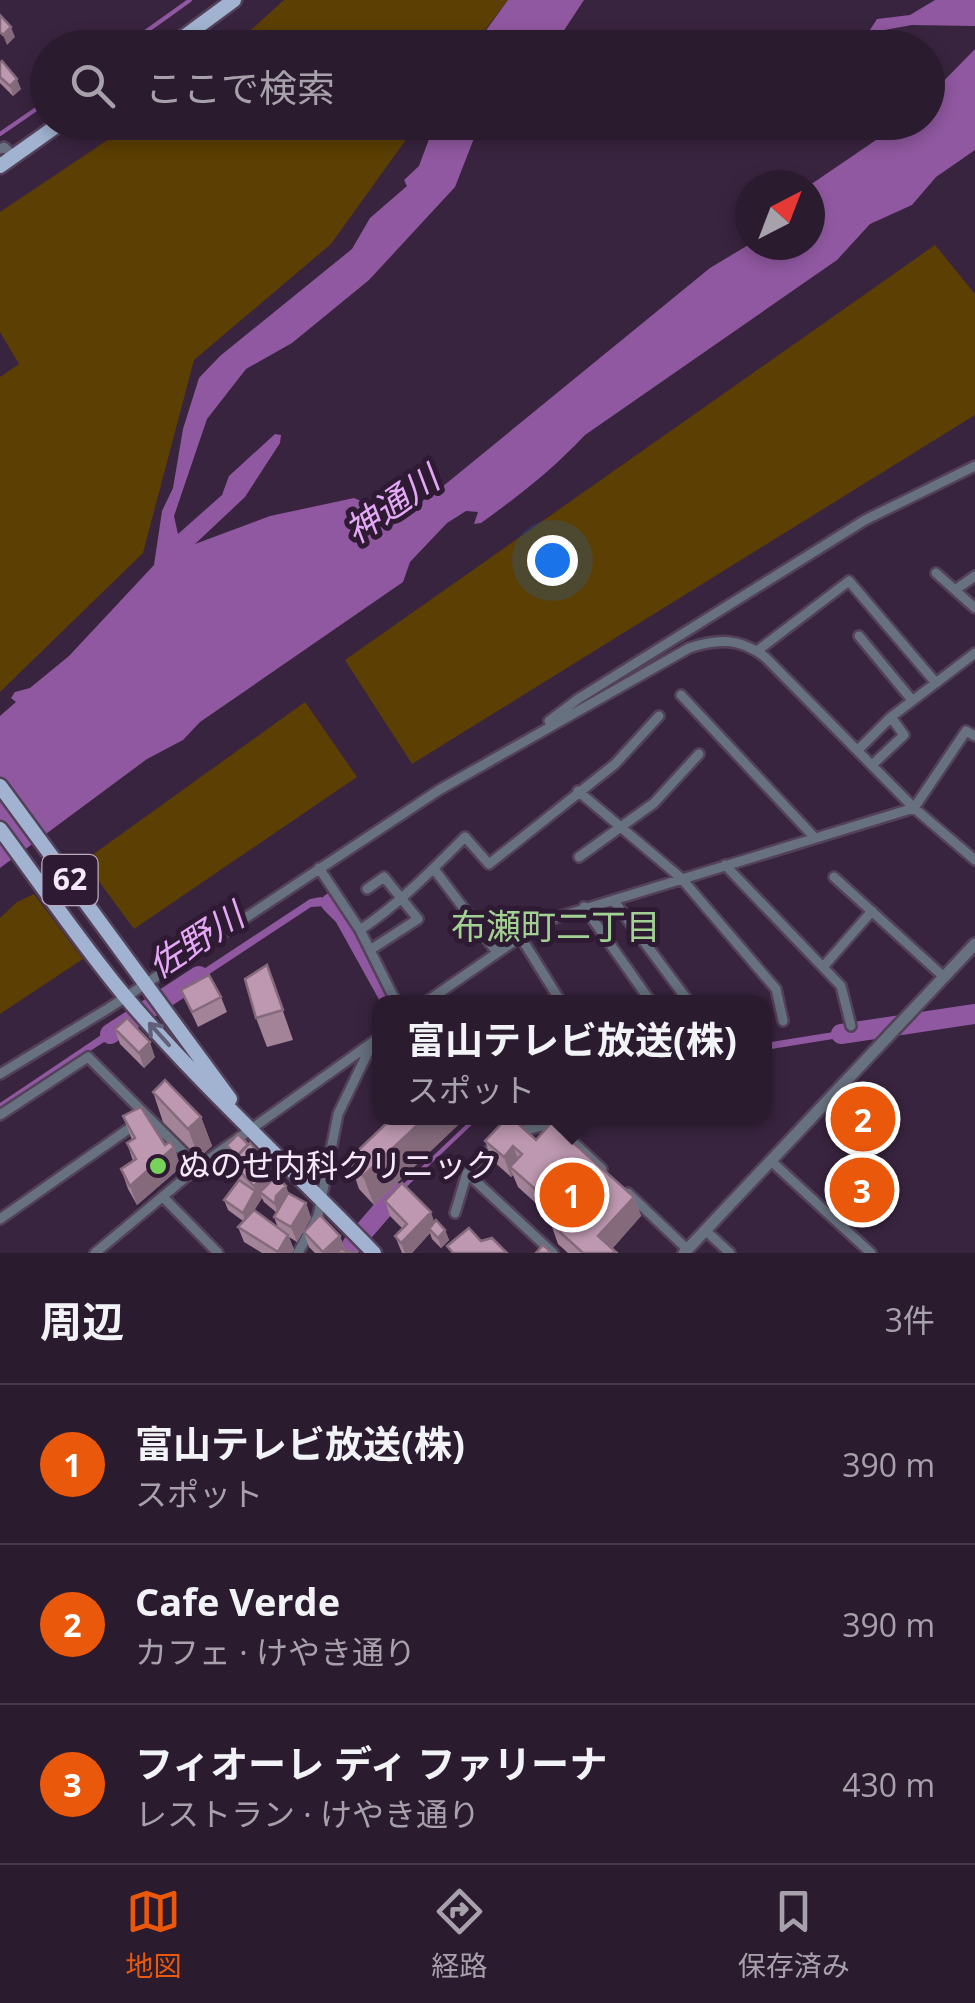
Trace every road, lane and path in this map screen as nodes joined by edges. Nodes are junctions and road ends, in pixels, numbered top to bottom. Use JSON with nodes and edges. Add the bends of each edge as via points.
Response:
{"nodes":[{"id":1,"x":234,"y":0,"type":"edge"},
{"id":2,"x":193,"y":30,"type":"edge"},
{"id":3,"x":30,"y":140,"type":"edge"},
{"id":4,"x":7,"y":153,"type":"edge"},
{"id":5,"x":0,"y":166,"type":"edge"},
{"id":6,"x":975,"y":466,"type":"edge"},
{"id":7,"x":936,"y":573,"type":"dead end"},
{"id":8,"x":975,"y":576,"type":"edge"},
{"id":9,"x":955,"y":590,"type":"junction"},
{"id":10,"x":975,"y":608,"type":"edge"},
{"id":11,"x":859,"y":636,"type":"dead end"},
{"id":12,"x":756,"y":650,"type":"junction"},
{"id":13,"x":975,"y":653,"type":"edge"},
{"id":14,"x":936,"y":682,"type":"junction"},
{"id":15,"x":681,"y":695,"type":"dead end"},
{"id":16,"x":912,"y":700,"type":"junction"},
{"id":17,"x":659,"y":716,"type":"dead end"},
{"id":18,"x":891,"y":716,"type":"junction"},
{"id":19,"x":975,"y":736,"type":"edge"},
{"id":20,"x":523,"y":742,"type":"junction"},
{"id":21,"x":858,"y":750,"type":"junction"},
{"id":22,"x":699,"y":754,"type":"dead end"},
{"id":23,"x":872,"y":765,"type":"junction"},
{"id":24,"x":0,"y":786,"type":"edge"},
{"id":25,"x":578,"y":791,"type":"junction"},
{"id":26,"x":914,"y":808,"type":"junction"},
{"id":27,"x":621,"y":827,"type":"junction"},
{"id":28,"x":0,"y":829,"type":"edge"},
{"id":29,"x":815,"y":838,"type":"junction"},
{"id":30,"x":579,"y":857,"type":"dead end"},
{"id":31,"x":975,"y":860,"type":"edge"},
{"id":32,"x":725,"y":864,"type":"junction"},
{"id":33,"x":318,"y":868,"type":"junction"},
{"id":34,"x":434,"y":869,"type":"junction"},
{"id":35,"x":834,"y":877,"type":"dead end"},
{"id":36,"x":681,"y":878,"type":"junction"},
{"id":37,"x":367,"y":889,"type":"dead end"},
{"id":38,"x":399,"y":896,"type":"junction"},
{"id":39,"x":613,"y":900,"type":"junction"},
{"id":40,"x":584,"y":908,"type":"junction"},
{"id":41,"x":872,"y":911,"type":"junction"},
{"id":42,"x":360,"y":930,"type":"junction"},
{"id":43,"x":520,"y":936,"type":"junction"},
{"id":44,"x":975,"y":944,"type":"edge"},
{"id":45,"x":370,"y":950,"type":"junction"},
{"id":46,"x":496,"y":951,"type":"junction"},
{"id":47,"x":823,"y":966,"type":"junction"},
{"id":48,"x":944,"y":977,"type":"junction"},
{"id":49,"x":144,"y":978,"type":"junction"},
{"id":50,"x":122,"y":992,"type":"junction"},
{"id":51,"x":392,"y":995,"type":"edge"},
{"id":52,"x":436,"y":995,"type":"edge"},
{"id":53,"x":557,"y":995,"type":"edge"},
{"id":54,"x":646,"y":995,"type":"edge"},
{"id":55,"x":684,"y":995,"type":"edge"},
{"id":56,"x":783,"y":1022,"type":"dead end"},
{"id":57,"x":852,"y":1026,"type":"dead end"},
{"id":58,"x":372,"y":1043,"type":"edge"},
{"id":59,"x":372,"y":1048,"type":"edge"},
{"id":60,"x":0,"y":1074,"type":"edge"},
{"id":61,"x":0,"y":1115,"type":"edge"},
{"id":62,"x":148,"y":1116,"type":"junction"},
{"id":63,"x":545,"y":1125,"type":"edge"},
{"id":64,"x":555,"y":1125,"type":"edge"},
{"id":65,"x":252,"y":1127,"type":"junction"},
{"id":66,"x":771,"y":1160,"type":"junction"},
{"id":67,"x":198,"y":1167,"type":"junction"},
{"id":68,"x":467,"y":1172,"type":"junction"},
{"id":69,"x":608,"y":1174,"type":"edge"},
{"id":70,"x":622,"y":1188,"type":"edge"},
{"id":71,"x":164,"y":1196,"type":"junction"},
{"id":72,"x":322,"y":1200,"type":"junction"},
{"id":73,"x":455,"y":1213,"type":"dead end"},
{"id":74,"x":0,"y":1219,"type":"edge"},
{"id":75,"x":705,"y":1230,"type":"junction"},
{"id":76,"x":685,"y":1251,"type":"edge"},
{"id":77,"x":94,"y":1253,"type":"edge"},
{"id":78,"x":218,"y":1253,"type":"edge"},
{"id":79,"x":298,"y":1253,"type":"edge"},
{"id":80,"x":374,"y":1253,"type":"edge"},
{"id":81,"x":553,"y":1253,"type":"edge"},
{"id":82,"x":730,"y":1253,"type":"edge"},
{"id":83,"x":871,"y":1253,"type":"edge"}],
"edges":[{"from":1,"to":2,"type":"main road"},
{"from":3,"to":4,"type":"main road"},
{"from":4,"to":5,"type":"main road"},
{"from":6,"to":20,"type":"street","via":[[780,571],[578,699]]},
{"from":7,"to":9,"type":"street"},
{"from":8,"to":9,"type":"street"},
{"from":9,"to":10,"type":"street"},
{"from":11,"to":16,"type":"street"},
{"from":12,"to":14,"type":"street","via":[[849,581]]},
{"from":12,"to":20,"type":"street","via":[[723,640],[689,648]]},
{"from":12,"to":21,"type":"street"},
{"from":13,"to":14,"type":"street"},
{"from":14,"to":16,"type":"street"},
{"from":15,"to":29,"type":"street"},
{"from":16,"to":18,"type":"street"},
{"from":17,"to":25,"type":"street","via":[[615,764]]},
{"from":18,"to":21,"type":"street"},
{"from":18,"to":23,"type":"street","via":[[904,734]]},
{"from":19,"to":26,"type":"street","via":[[966,731]]},
{"from":20,"to":33,"type":"street"},
{"from":21,"to":23,"type":"street"},
{"from":22,"to":27,"type":"street","via":[[654,803]]},
{"from":23,"to":26,"type":"street"},
{"from":24,"to":49,"type":"main road","number":"62"},
{"from":25,"to":27,"type":"street"},
{"from":25,"to":34,"type":"street","via":[[488,864],[465,837]]},
{"from":26,"to":29,"type":"street"},
{"from":26,"to":31,"type":"street"},
{"from":27,"to":30,"type":"street"},
{"from":27,"to":36,"type":"street"},
{"from":28,"to":50,"type":"main road","number":"62"},
{"from":29,"to":32,"type":"street"},
{"from":32,"to":36,"type":"street"},
{"from":32,"to":47,"type":"street"},
{"from":33,"to":42,"type":"street"},
{"from":33,"to":49,"type":"street"},
{"from":34,"to":38,"type":"street"},
{"from":34,"to":46,"type":"street"},
{"from":35,"to":41,"type":"street"},
{"from":36,"to":39,"type":"street"},
{"from":36,"to":56,"type":"street","via":[[776,988]]},
{"from":37,"to":38,"type":"street","via":[[384,877]]},
{"from":38,"to":42,"type":"street"},
{"from":38,"to":45,"type":"street","via":[[418,919]]},
{"from":39,"to":40,"type":"street"},
{"from":39,"to":55,"type":"street"},
{"from":40,"to":43,"type":"street"},
{"from":40,"to":54,"type":"street"},
{"from":41,"to":47,"type":"street"},
{"from":41,"to":48,"type":"street"},
{"from":42,"to":45,"type":"street"},
{"from":43,"to":46,"type":"street"},
{"from":43,"to":53,"type":"street"},
{"from":44,"to":48,"type":"street"},
{"from":45,"to":51,"type":"street"},
{"from":46,"to":52,"type":"street"},
{"from":47,"to":57,"type":"street","via":[[842,986]]},
{"from":48,"to":66,"type":"street"},
{"from":49,"to":50,"type":"street"},
{"from":49,"to":65,"type":"main road","number":"62"},
{"from":50,"to":60,"type":"street"},
{"from":65,"to":50,"type":"main road","number":"62","one_way":true},
{"from":58,"to":65,"type":"street"},
{"from":59,"to":72,"type":"street","via":[[338,1114]]},
{"from":61,"to":62,"type":"street","via":[[88,1057]]},
{"from":62,"to":67,"type":"street"},
{"from":62,"to":74,"type":"street"},
{"from":63,"to":68,"type":"street","via":[[507,1134]]},
{"from":64,"to":69,"type":"street"},
{"from":65,"to":67,"type":"street"},
{"from":65,"to":72,"type":"main road","number":"62"},
{"from":66,"to":75,"type":"street"},
{"from":66,"to":83,"type":"street"},
{"from":67,"to":71,"type":"street"},
{"from":68,"to":73,"type":"street"},
{"from":68,"to":81,"type":"street"},
{"from":70,"to":76,"type":"street"},
{"from":71,"to":77,"type":"street"},
{"from":71,"to":78,"type":"street"},
{"from":72,"to":79,"type":"street"},
{"from":72,"to":80,"type":"main road","number":"62"},
{"from":75,"to":76,"type":"street"},
{"from":75,"to":82,"type":"street"}]}
